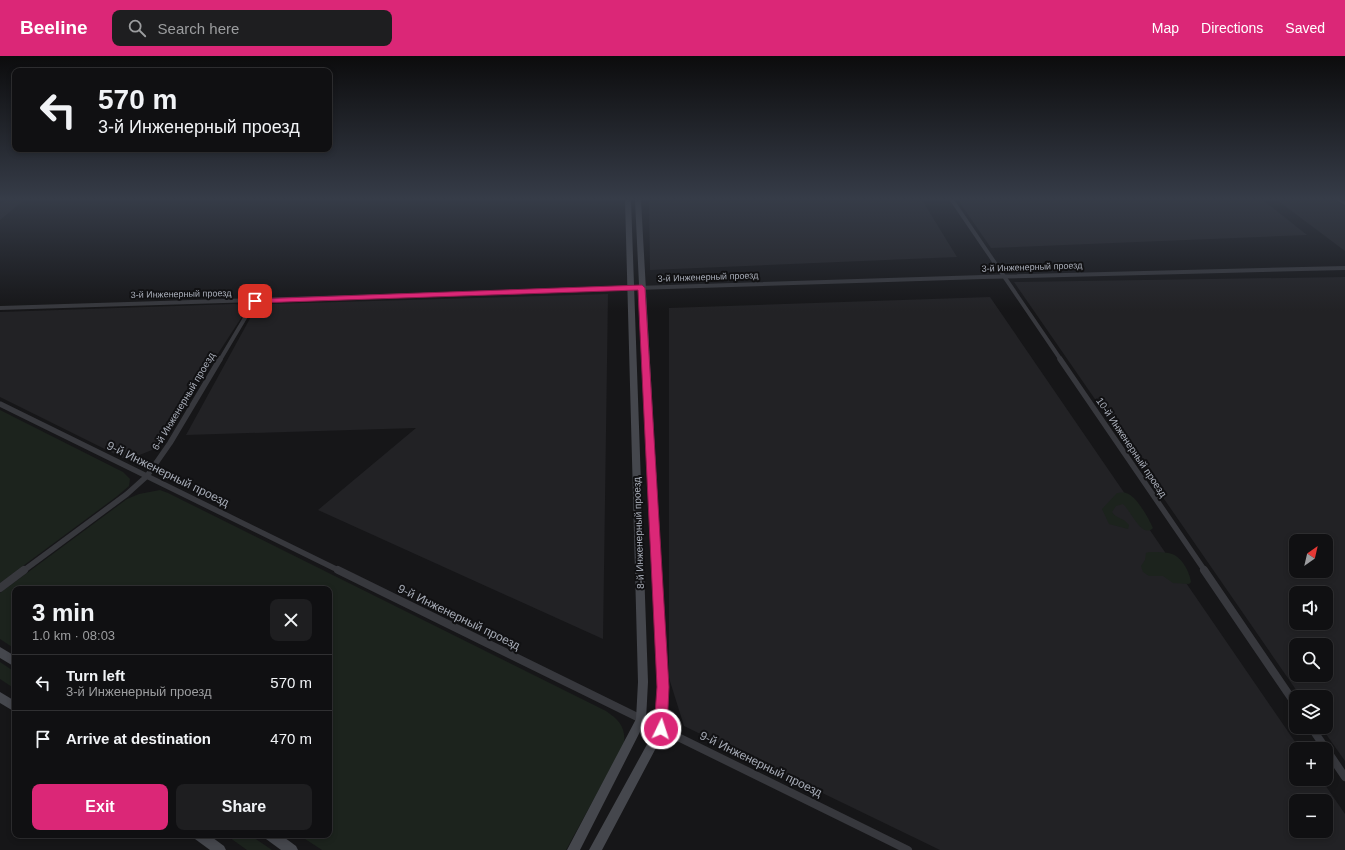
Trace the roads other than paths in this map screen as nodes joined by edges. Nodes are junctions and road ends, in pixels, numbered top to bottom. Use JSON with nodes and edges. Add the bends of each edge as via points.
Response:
{"nodes":[{"id":1,"x":977,"y":237,"type":"edge"},
{"id":2,"x":629,"y":240,"type":"joint"},
{"id":3,"x":640,"y":240,"type":"joint"},
{"id":4,"x":1345,"y":268,"type":"edge"},
{"id":5,"x":1004,"y":276,"type":"junction"},
{"id":6,"x":630,"y":288,"type":"junction"},
{"id":7,"x":642,"y":288,"type":"junction"},
{"id":8,"x":255,"y":301,"type":"junction"},
{"id":9,"x":0,"y":308,"type":"edge"},
{"id":10,"x":0,"y":404,"type":"edge"},
{"id":11,"x":147,"y":476,"type":"junction"},
{"id":12,"x":1,"y":587,"type":"edge"},
{"id":13,"x":0,"y":652,"type":"edge"},
{"id":14,"x":12,"y":660,"type":"edge"},
{"id":15,"x":1289,"y":695,"type":"edge"},
{"id":16,"x":0,"y":697,"type":"edge"},
{"id":17,"x":12,"y":706,"type":"edge"},
{"id":18,"x":641,"y":720,"type":"junction"},
{"id":19,"x":661,"y":729,"type":"junction"},
{"id":20,"x":1316,"y":734,"type":"edge"},
{"id":21,"x":1345,"y":777,"type":"edge"},
{"id":22,"x":203,"y":838,"type":"edge"},
{"id":23,"x":274,"y":838,"type":"edge"},
{"id":24,"x":220,"y":850,"type":"edge"},
{"id":25,"x":292,"y":850,"type":"edge"},
{"id":26,"x":573,"y":850,"type":"edge"},
{"id":27,"x":595,"y":850,"type":"edge"},
{"id":28,"x":908,"y":850,"type":"edge"}],
"edges":[{"from":1,"to":5,"type":"street","name":"10-й Инженерный проезд"},
{"from":2,"to":3,"type":"street"},
{"from":2,"to":6,"type":"street","name":"8-й Инженерный проезд"},
{"from":3,"to":7,"type":"street","name":"8-й Инженерный проезд"},
{"from":4,"to":5,"type":"street","name":"3-й Инженерный проезд"},
{"from":5,"to":7,"type":"street","name":"3-й Инженерный проезд"},
{"from":5,"to":15,"type":"street","name":"10-й Инженерный проезд"},
{"from":6,"to":7,"type":"street","name":"3-й Инженерный проезд"},
{"from":6,"to":8,"type":"street","name":"3-й Инженерный проезд"},
{"from":6,"to":18,"type":"street","name":"8-й Инженерный проезд","via":[[643,682]]},
{"from":7,"to":19,"type":"street","name":"8-й Инженерный проезд","via":[[663,687]]},
{"from":8,"to":9,"type":"street","name":"3-й Инженерный проезд"},
{"from":8,"to":11,"type":"street","name":"6-й Инженерный проезд","via":[[178,431]]},
{"from":10,"to":11,"type":"street","name":"9-й Инженерный проезд"},
{"from":11,"to":12,"type":"street","name":"6-й Инженерный проезд","via":[[127,494]]},
{"from":11,"to":18,"type":"street","name":"9-й Инженерный проезд"},
{"from":13,"to":14,"type":"street"},
{"from":16,"to":17,"type":"street"},
{"from":18,"to":19,"type":"street","name":"9-й Инженерный проезд"},
{"from":18,"to":26,"type":"street","name":"8-й Инженерный проезд"},
{"from":19,"to":27,"type":"street","name":"8-й Инженерный проезд"},
{"from":19,"to":28,"type":"street","name":"9-й Инженерный проезд"},
{"from":20,"to":21,"type":"street"},
{"from":22,"to":24,"type":"street"},
{"from":23,"to":25,"type":"street"}]}
